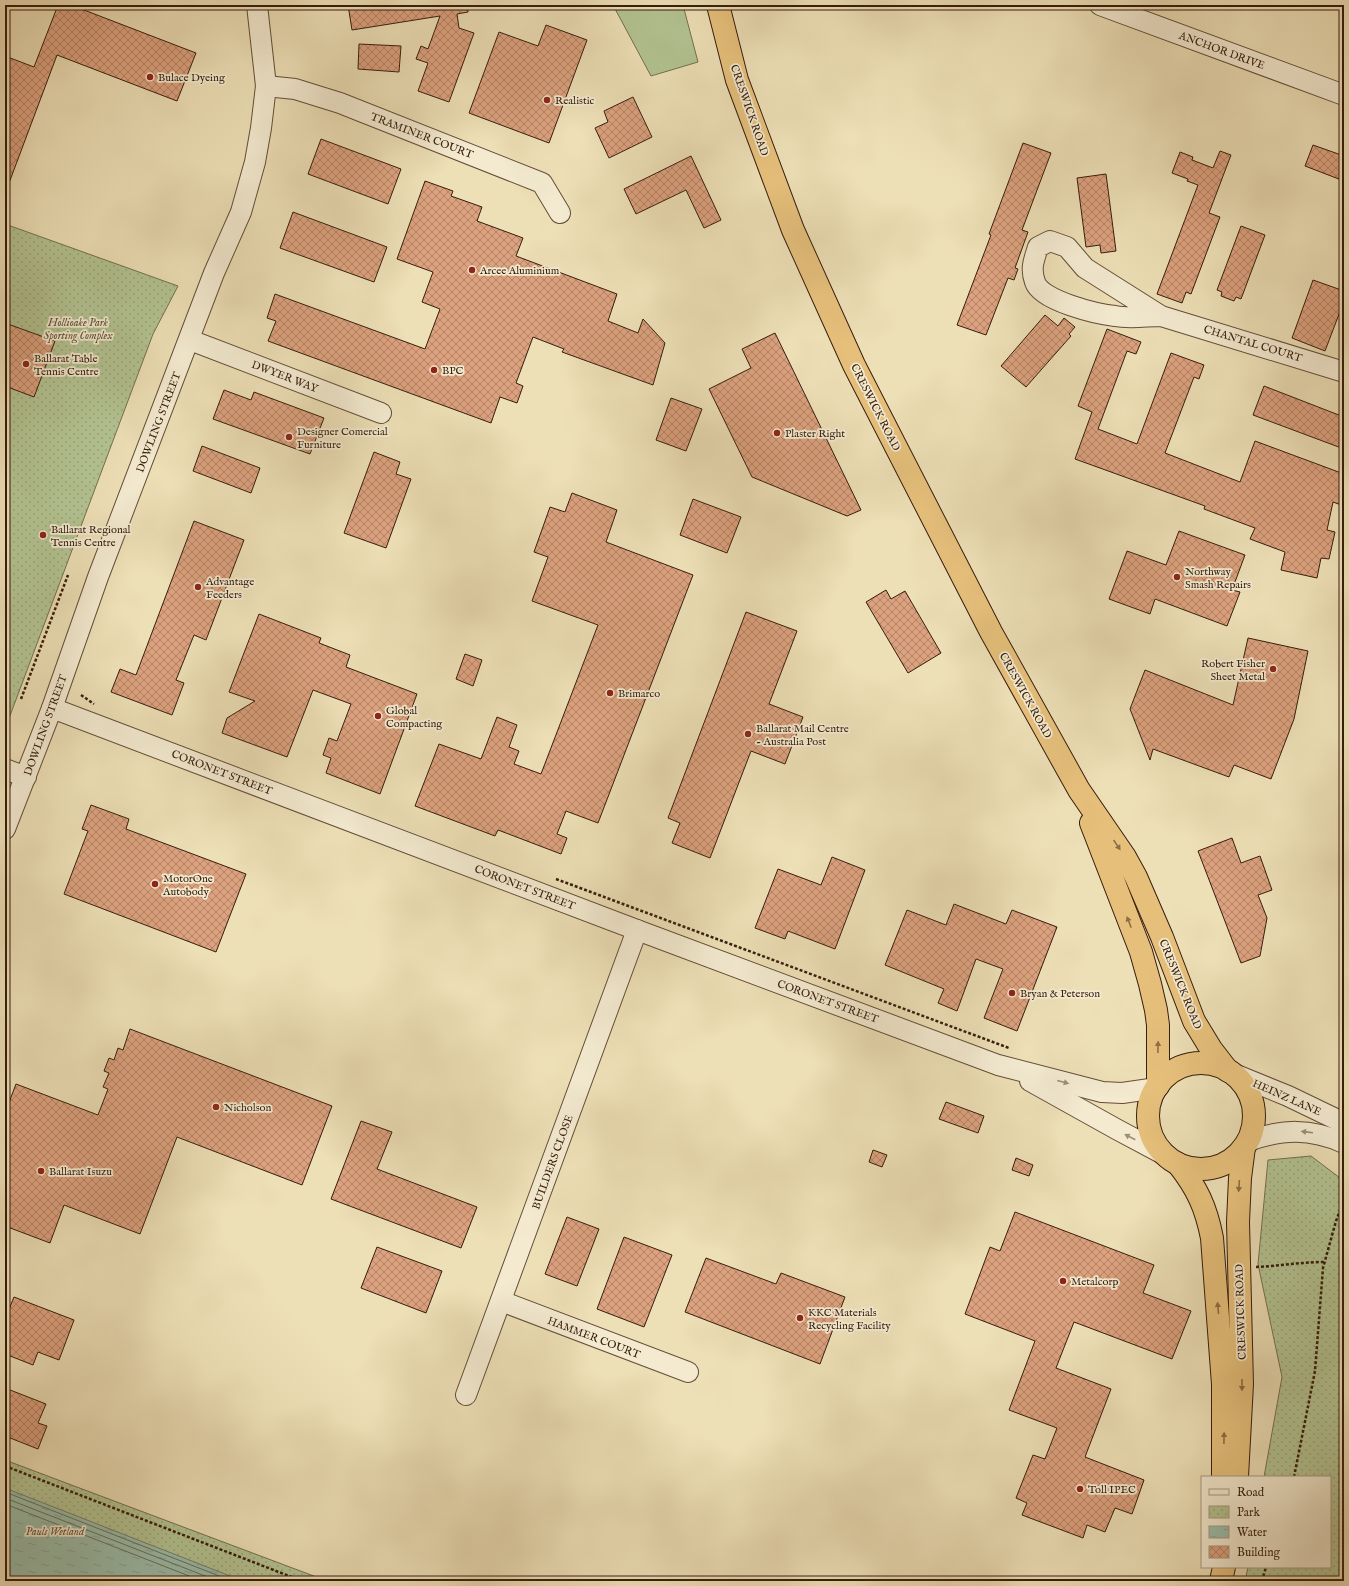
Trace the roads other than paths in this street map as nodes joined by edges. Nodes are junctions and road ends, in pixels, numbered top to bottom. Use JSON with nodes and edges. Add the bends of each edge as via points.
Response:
{"nodes":[{"id":1,"x":256,"y":5,"type":"edge"},
{"id":2,"x":1100,"y":5,"type":"edge"},
{"id":3,"x":719,"y":9,"type":"edge"},
{"id":4,"x":266,"y":86,"type":"junction"},
{"id":5,"x":1344,"y":95,"type":"edge"},
{"id":6,"x":560,"y":213,"type":"dead end"},
{"id":7,"x":1162,"y":316,"type":"junction"},
{"id":8,"x":190,"y":340,"type":"junction"},
{"id":9,"x":1344,"y":372,"type":"edge"},
{"id":10,"x":381,"y":413,"type":"dead end"},
{"id":11,"x":52,"y":708,"type":"junction"},
{"id":12,"x":5,"y":769,"type":"edge"},
{"id":13,"x":26,"y":777,"type":"junction"},
{"id":14,"x":1079,"y":790,"type":"junction"},
{"id":15,"x":5,"y":829,"type":"edge"},
{"id":16,"x":637,"y":930,"type":"junction"},
{"id":17,"x":998,"y":1065,"type":"junction"},
{"id":18,"x":1228,"y":1072,"type":"junction"},
{"id":19,"x":1157,"y":1087,"type":"junction"},
{"id":20,"x":1344,"y":1124,"type":"edge"},
{"id":21,"x":1344,"y":1143,"type":"edge"},
{"id":22,"x":1246,"y":1144,"type":"junction"},
{"id":23,"x":1171,"y":1159,"type":"junction"},
{"id":24,"x":501,"y":1301,"type":"junction"},
{"id":25,"x":688,"y":1372,"type":"dead end"},
{"id":26,"x":466,"y":1395,"type":"dead end"},
{"id":27,"x":1223,"y":1476,"type":"edge"},
{"id":28,"x":1237,"y":1476,"type":"edge"},
{"id":29,"x":1217,"y":1568,"type":"edge"},
{"id":30,"x":1224,"y":1568,"type":"edge"},
{"id":31,"x":1216,"y":1581,"type":"edge"},
{"id":32,"x":1221,"y":1581,"type":"edge"}],
"edges":[{"from":1,"to":4,"type":"street","name":"DOWLING STREET"},
{"from":2,"to":5,"type":"street","name":"ANCHOR DRIVE"},
{"from":3,"to":14,"type":"highway","name":"CRESWICK ROAD","via":[[737,80],[793,230],[854,365],[991,632]]},
{"from":4,"to":6,"type":"street","name":"TRAMINER COURT","via":[[294,89],[340,103],[542,183]]},
{"from":4,"to":8,"type":"street","name":"DOWLING STREET","via":[[255,162],[241,212],[214,273]]},
{"from":7,"to":7,"type":"street","name":"CHANTAL COURT","via":[[1116,317],[1069,305],[1048,295],[1035,284],[1031,267],[1038,247],[1050,241],[1067,247],[1085,268]]},
{"from":7,"to":9,"type":"street","name":"CHANTAL COURT"},
{"from":8,"to":10,"type":"street","name":"DWYER WAY"},
{"from":8,"to":11,"type":"street","name":"DOWLING STREET","via":[[98,578]]},
{"from":11,"to":13,"type":"street","name":"DOWLING STREET"},
{"from":11,"to":16,"type":"street","name":"CORONET STREET"},
{"from":12,"to":13,"type":"street"},
{"from":13,"to":15,"type":"street","name":"DOWLING STREET"},
{"from":14,"to":18,"type":"highway","name":"CRESWICK ROAD","one_way":true,"via":[[1136,877],[1162,936],[1194,1021]]},
{"from":19,"to":14,"type":"highway","name":"CRESWICK ROAD","one_way":true,"via":[[1158,1025],[1150,984],[1141,952]]},
{"from":16,"to":17,"type":"street","name":"CORONET STREET"},
{"from":16,"to":24,"type":"street","name":"BUILDERS CLOSE"},
{"from":17,"to":19,"type":"street","name":"CORONET STREET","one_way":true,"via":[[1102,1092],[1122,1094]]},
{"from":23,"to":17,"type":"street","name":"CORONET STREET","one_way":true},
{"from":18,"to":19,"type":"highway","via":[[1211,1065],[1193,1064],[1175,1070]]},
{"from":18,"to":20,"type":"street","name":"HEINZ LANE","via":[[1288,1096]]},
{"from":18,"to":22,"type":"highway","via":[[1243,1086],[1252,1103],[1253,1122]]},
{"from":19,"to":23,"type":"highway","via":[[1149,1106],[1149,1126],[1153,1138]]},
{"from":21,"to":22,"type":"street","name":"HEINZ LANE","one_way":true,"via":[[1305,1131],[1278,1133]]},
{"from":22,"to":23,"type":"highway","via":[[1230,1160],[1214,1167],[1195,1168]]},
{"from":22,"to":28,"type":"highway","name":"CRESWICK ROAD","one_way":true,"via":[[1239,1189],[1238,1268],[1242,1384]]},
{"from":27,"to":23,"type":"highway","name":"CRESWICK ROAD","one_way":true,"via":[[1223,1384],[1212,1238],[1202,1199],[1190,1179]]},
{"from":24,"to":25,"type":"street","name":"HAMMER COURT"},
{"from":24,"to":26,"type":"street","name":"BUILDERS CLOSE"},
{"from":29,"to":31,"type":"highway"},
{"from":30,"to":32,"type":"highway"}]}
